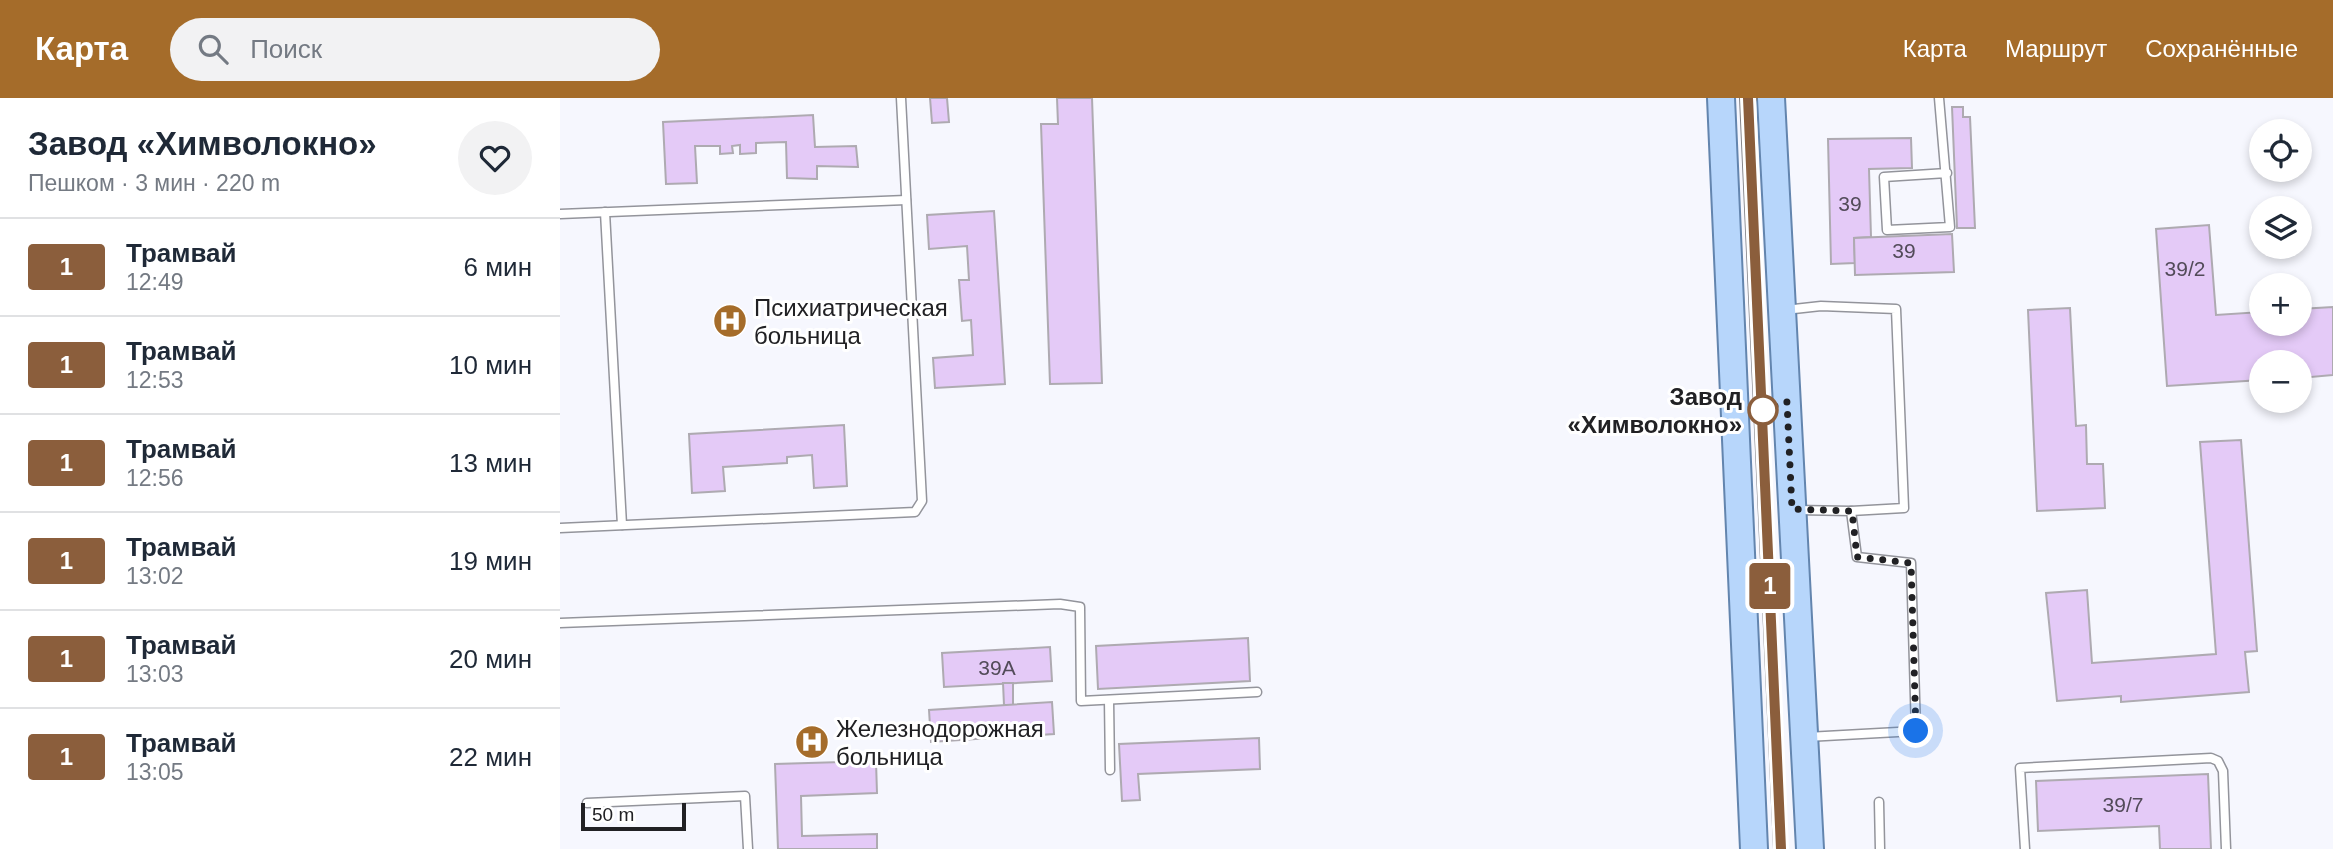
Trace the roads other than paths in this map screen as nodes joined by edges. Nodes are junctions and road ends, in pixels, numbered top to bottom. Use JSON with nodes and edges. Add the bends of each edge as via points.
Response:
{"nodes":[{"id":1,"x":901,"y":98,"type":"edge"},
{"id":2,"x":1721,"y":98,"type":"edge"},
{"id":3,"x":1771,"y":98,"type":"edge"},
{"id":4,"x":1939,"y":98,"type":"edge"},
{"id":5,"x":1947,"y":173,"type":"junction"},
{"id":6,"x":906,"y":200,"type":"junction"},
{"id":7,"x":605,"y":212,"type":"junction"},
{"id":8,"x":560,"y":214,"type":"edge"},
{"id":9,"x":1782,"y":311,"type":"junction"},
{"id":10,"x":1792,"y":509,"type":"junction"},
{"id":11,"x":1852,"y":511,"type":"junction"},
{"id":12,"x":622,"y":526,"type":"junction"},
{"id":13,"x":560,"y":528,"type":"edge"},
{"id":14,"x":560,"y":623,"type":"edge"},
{"id":15,"x":1257,"y":692,"type":"dead end"},
{"id":16,"x":1109,"y":700,"type":"junction"},
{"id":17,"x":1804,"y":737,"type":"junction"},
{"id":18,"x":1110,"y":770,"type":"dead end"},
{"id":19,"x":1879,"y":802,"type":"dead end"},
{"id":20,"x":587,"y":803,"type":"dead end"},
{"id":21,"x":748,"y":849,"type":"edge"},
{"id":22,"x":1754,"y":849,"type":"edge"},
{"id":23,"x":1810,"y":849,"type":"edge"},
{"id":24,"x":1880,"y":849,"type":"edge"},
{"id":25,"x":2025,"y":849,"type":"edge"},
{"id":26,"x":2226,"y":849,"type":"edge"}],
"edges":[{"from":1,"to":6,"type":"lane"},
{"from":2,"to":22,"type":"main road"},
{"from":3,"to":9,"type":"main road"},
{"from":4,"to":5,"type":"lane"},
{"from":5,"to":5,"type":"lane","via":[[1950,227],[1887,230],[1884,177]]},
{"from":6,"to":7,"type":"lane"},
{"from":6,"to":12,"type":"lane","via":[[922,502],[915,512]]},
{"from":7,"to":8,"type":"lane"},
{"from":7,"to":12,"type":"lane"},
{"from":9,"to":10,"type":"main road"},
{"from":9,"to":11,"type":"lane","via":[[1821,306],[1896,309],[1904,508]]},
{"from":10,"to":11,"type":"lane"},
{"from":10,"to":17,"type":"main road"},
{"from":11,"to":17,"type":"lane","via":[[1857,557],[1911,563],[1916,731]]},
{"from":12,"to":13,"type":"lane"},
{"from":14,"to":16,"type":"lane","via":[[1060,604],[1080,607],[1081,701]]},
{"from":15,"to":16,"type":"lane"},
{"from":16,"to":18,"type":"lane"},
{"from":17,"to":23,"type":"main road"},
{"from":19,"to":24,"type":"lane"},
{"from":20,"to":21,"type":"lane","via":[[745,796]]},
{"from":25,"to":26,"type":"lane","via":[[2020,768],[2211,758],[2223,771]]}]}
